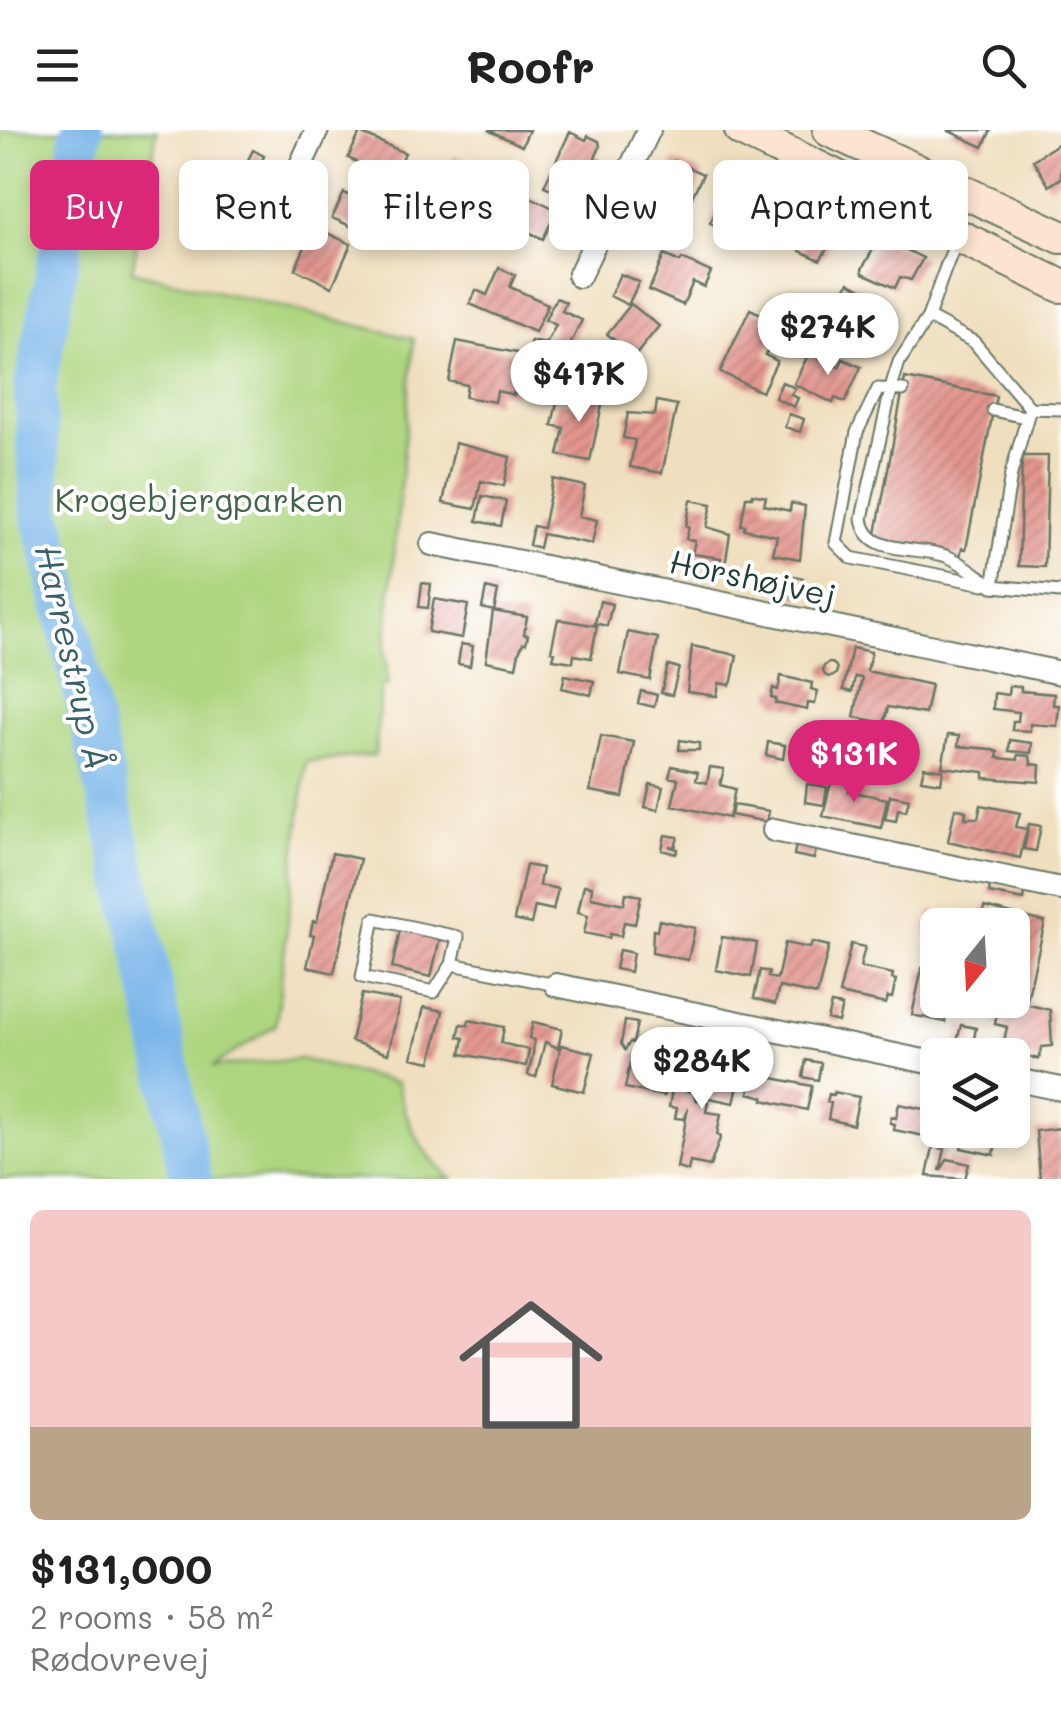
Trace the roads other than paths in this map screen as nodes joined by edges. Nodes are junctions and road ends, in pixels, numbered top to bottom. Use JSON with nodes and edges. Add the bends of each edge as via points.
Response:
{"nodes":[{"id":1,"x":317,"y":130,"type":"edge"},
{"id":2,"x":648,"y":130,"type":"edge"},
{"id":3,"x":741,"y":130,"type":"edge"},
{"id":4,"x":829,"y":130,"type":"edge"},
{"id":5,"x":303,"y":160,"type":"edge"},
{"id":6,"x":802,"y":160,"type":"edge"},
{"id":7,"x":1061,"y":237,"type":"edge"},
{"id":8,"x":968,"y":241,"type":"edge"},
{"id":9,"x":952,"y":250,"type":"edge"},
{"id":10,"x":578,"y":276,"type":"dead end"},
{"id":11,"x":1061,"y":286,"type":"edge"},
{"id":12,"x":928,"y":317,"type":"junction"},
{"id":13,"x":897,"y":390,"type":"junction"},
{"id":14,"x":1061,"y":409,"type":"edge"},
{"id":15,"x":994,"y":410,"type":"dead end"},
{"id":16,"x":1027,"y":412,"type":"junction"},
{"id":17,"x":432,"y":544,"type":"dead end"},
{"id":18,"x":993,"y":586,"type":"junction"},
{"id":19,"x":1061,"y":592,"type":"edge"},
{"id":20,"x":1061,"y":673,"type":"edge"},
{"id":21,"x":774,"y":830,"type":"dead end"},
{"id":22,"x":1061,"y":889,"type":"edge"},
{"id":23,"x":452,"y":964,"type":"junction"},
{"id":24,"x":556,"y":985,"type":"joint"},
{"id":25,"x":920,"y":1060,"type":"edge"},
{"id":26,"x":1030,"y":1083,"type":"edge"},
{"id":27,"x":1061,"y":1089,"type":"edge"}],
"edges":[{"from":1,"to":5,"type":"street"},
{"from":2,"to":10,"type":"street"},
{"from":3,"to":6,"type":"street"},
{"from":4,"to":7,"type":"street"},
{"from":8,"to":11,"type":"street"},
{"from":9,"to":12,"type":"lane"},
{"from":12,"to":13,"type":"lane","via":[[899,362]]},
{"from":12,"to":16,"type":"lane","via":[[974,342]]},
{"from":13,"to":18,"type":"lane","via":[[863,530],[875,543],[947,556]]},
{"from":13,"to":18,"type":"lane","via":[[878,389],[857,432],[836,543],[844,554],[872,563]]},
{"from":14,"to":16,"type":"lane"},
{"from":15,"to":16,"type":"lane"},
{"from":16,"to":18,"type":"lane"},
{"from":17,"to":20,"type":"street","name":"Horshøjvej"},
{"from":18,"to":19,"type":"lane"},
{"from":21,"to":22,"type":"street"},
{"from":23,"to":23,"type":"lane","via":[[458,937],[374,920],[362,977],[434,992]]},
{"from":23,"to":24,"type":"lane"},
{"from":24,"to":25,"type":"street"},
{"from":26,"to":27,"type":"street"}]}
